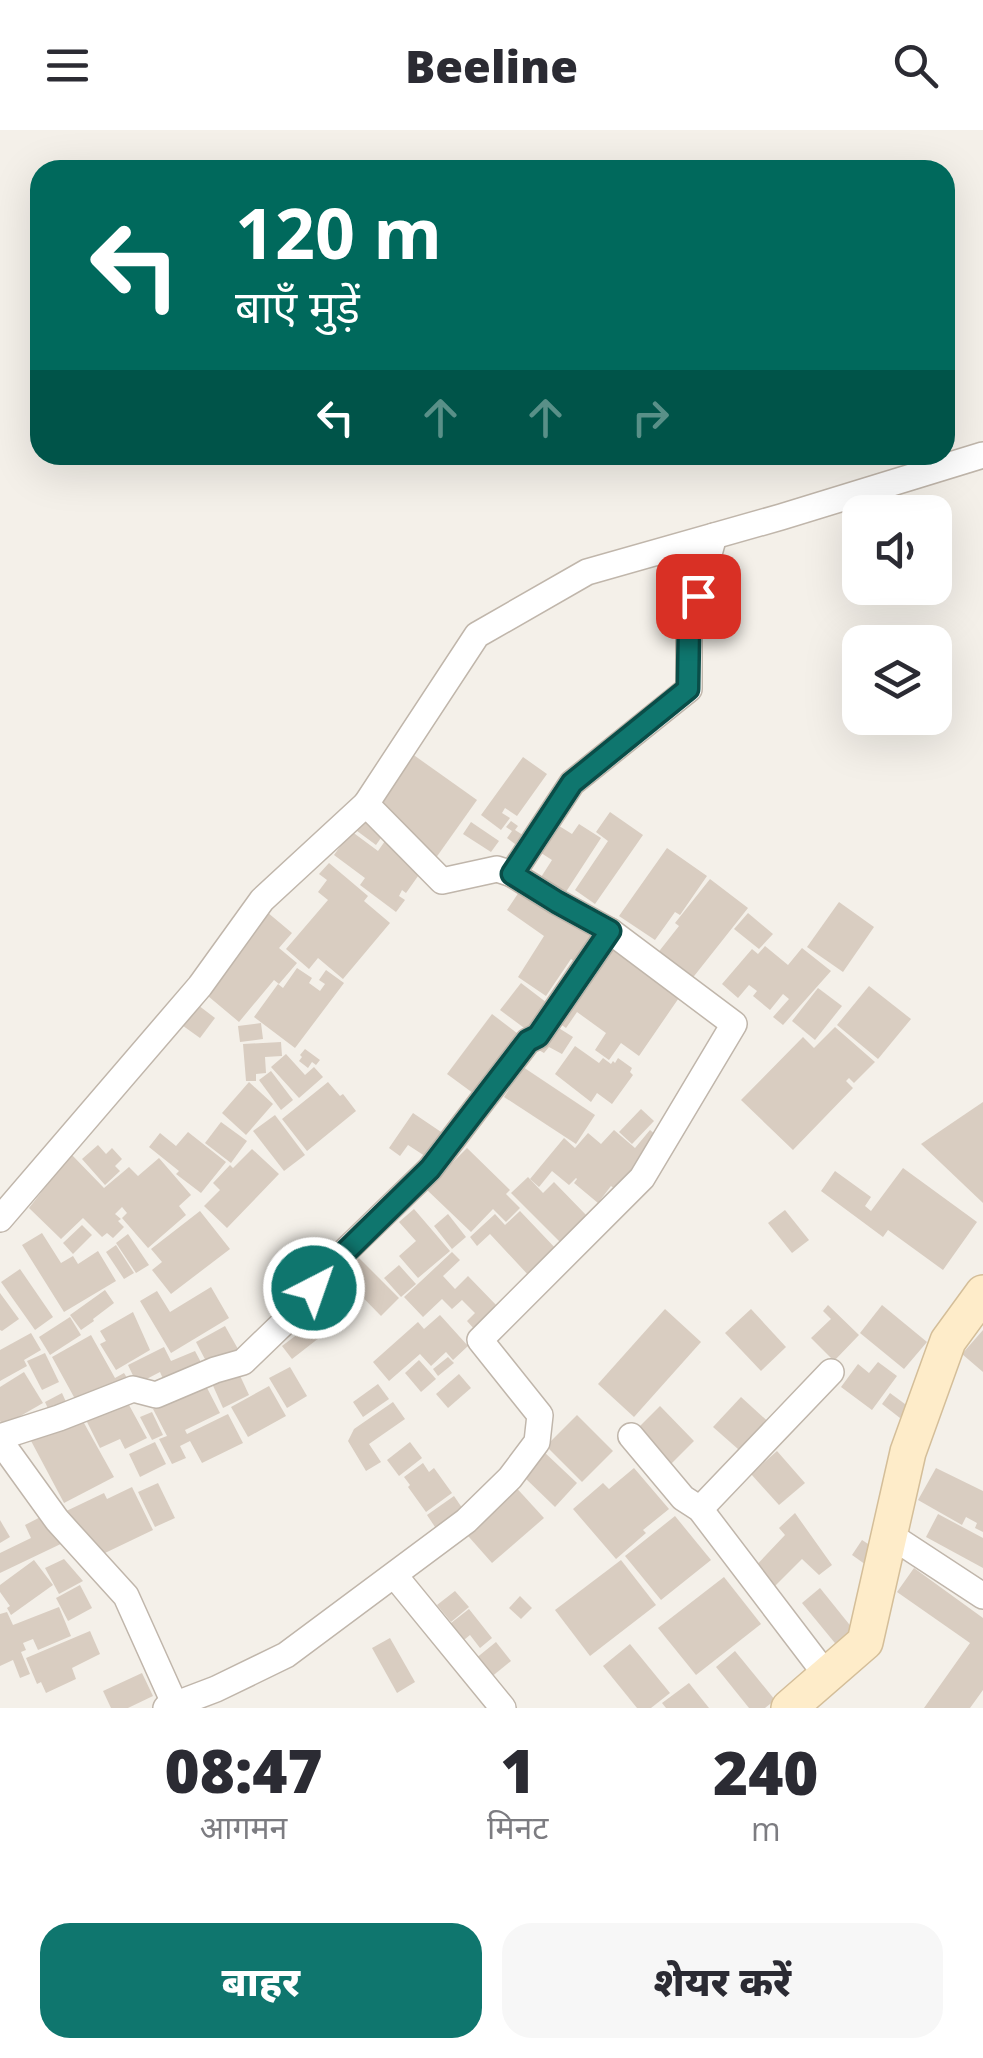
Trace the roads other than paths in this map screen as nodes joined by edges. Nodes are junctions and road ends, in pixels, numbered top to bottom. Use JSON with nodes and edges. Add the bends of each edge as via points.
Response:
{"nodes":[{"id":1,"x":983,"y":455,"type":"edge"},
{"id":2,"x":955,"y":463,"type":"edge"},
{"id":3,"x":950,"y":465,"type":"edge"},
{"id":4,"x":714,"y":536,"type":"junction"},
{"id":5,"x":366,"y":804,"type":"junction"},
{"id":6,"x":512,"y":874,"type":"junction"},
{"id":7,"x":610,"y":931,"type":"junction"},
{"id":8,"x":0,"y":1219,"type":"edge"},
{"id":9,"x":983,"y":1293,"type":"edge"},
{"id":10,"x":831,"y":1372,"type":"dead end"},
{"id":11,"x":631,"y":1436,"type":"dead end"},
{"id":12,"x":0,"y":1439,"type":"edge"},
{"id":13,"x":700,"y":1509,"type":"junction"},
{"id":14,"x":890,"y":1534,"type":"junction"},
{"id":15,"x":395,"y":1576,"type":"junction"},
{"id":16,"x":983,"y":1596,"type":"edge"},
{"id":17,"x":827,"y":1676,"type":"junction"},
{"id":18,"x":173,"y":1707,"type":"edge"},
{"id":19,"x":503,"y":1708,"type":"edge"},
{"id":20,"x":789,"y":1708,"type":"edge"}],
"edges":[{"from":1,"to":2,"type":"street"},
{"from":3,"to":4,"type":"street"},
{"from":4,"to":5,"type":"street","via":[[588,572],[477,635]]},
{"from":4,"to":6,"type":"street","via":[[689,626],[688,689],[572,783]]},
{"from":5,"to":6,"type":"street","via":[[442,881],[496,869]]},
{"from":5,"to":8,"type":"street","via":[[262,900],[200,986]]},
{"from":6,"to":7,"type":"street"},
{"from":7,"to":12,"type":"street","via":[[538,1036],[430,1169],[243,1362],[156,1395],[133,1389]]},
{"from":7,"to":15,"type":"street","via":[[734,1024],[642,1178],[480,1340],[540,1415],[537,1442],[466,1521]]},
{"from":9,"to":14,"type":"street","via":[[948,1341],[908,1452]]},
{"from":10,"to":13,"type":"street"},
{"from":11,"to":13,"type":"street"},
{"from":12,"to":18,"type":"street","via":[[57,1520],[126,1596]]},
{"from":13,"to":17,"type":"street"},
{"from":14,"to":16,"type":"street"},
{"from":14,"to":17,"type":"street","via":[[865,1642]]},
{"from":15,"to":18,"type":"street","via":[[286,1655]]},
{"from":15,"to":19,"type":"street"},
{"from":17,"to":20,"type":"street"}]}
